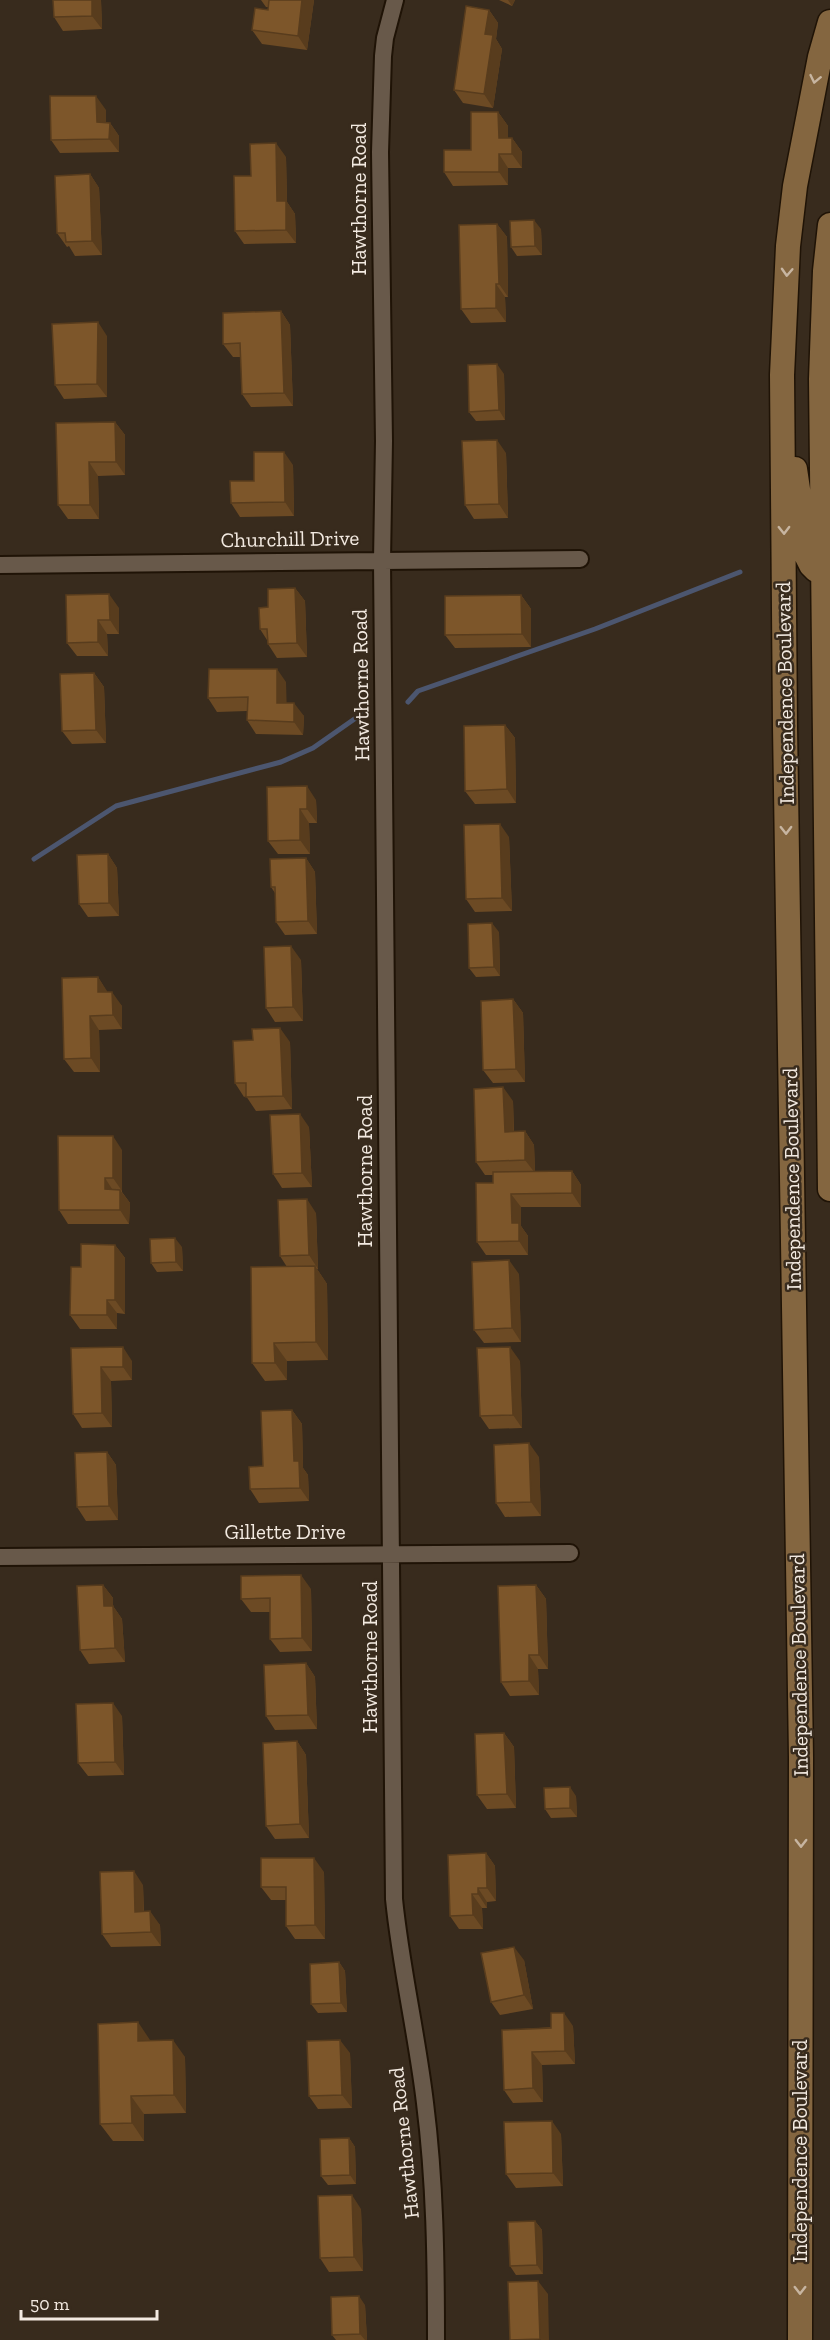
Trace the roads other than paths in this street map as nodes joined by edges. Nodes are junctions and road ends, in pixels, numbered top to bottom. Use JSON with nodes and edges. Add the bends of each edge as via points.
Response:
{"nodes":[{"id":1,"x":395,"y":0,"type":"edge"},
{"id":2,"x":830,"y":22,"type":"edge"},
{"id":3,"x":830,"y":225,"type":"edge"},
{"id":4,"x":782,"y":375,"type":"junction"},
{"id":5,"x":580,"y":559,"type":"dead end"},
{"id":6,"x":382,"y":561,"type":"junction"},
{"id":7,"x":0,"y":565,"type":"edge"},
{"id":8,"x":824,"y":573,"type":"junction"},
{"id":9,"x":830,"y":1189,"type":"edge"},
{"id":10,"x":570,"y":1553,"type":"dead end"},
{"id":11,"x":391,"y":1555,"type":"junction"},
{"id":12,"x":0,"y":1557,"type":"edge"},
{"id":13,"x":436,"y":2340,"type":"edge"},
{"id":14,"x":800,"y":2340,"type":"edge"}],
"edges":[{"from":1,"to":6,"type":"street","name":"Hawthorne Road","via":[[383,56],[380,152]]},
{"from":2,"to":4,"type":"main road","name":"Independence Boulevard","one_way":true,"via":[[795,186]]},
{"from":3,"to":8,"type":"main road","name":"Independence Boulevard","via":[[821,379]]},
{"from":4,"to":8,"type":"main road","via":[[804,530],[803,549],[811,565]]},
{"from":4,"to":14,"type":"main road","name":"Independence Boulevard","one_way":true,"via":[[801,1757]]},
{"from":5,"to":6,"type":"street","name":"Churchill Drive"},
{"from":6,"to":7,"type":"street","name":"Churchill Drive"},
{"from":6,"to":11,"type":"street","name":"Hawthorne Road"},
{"from":8,"to":9,"type":"main road","name":"Independence Boulevard"},
{"from":10,"to":11,"type":"street","name":"Gillette Drive"},
{"from":11,"to":12,"type":"street","name":"Gillette Drive"},
{"from":11,"to":13,"type":"street","name":"Hawthorne Road","via":[[394,1899],[434,2183]]}]}
